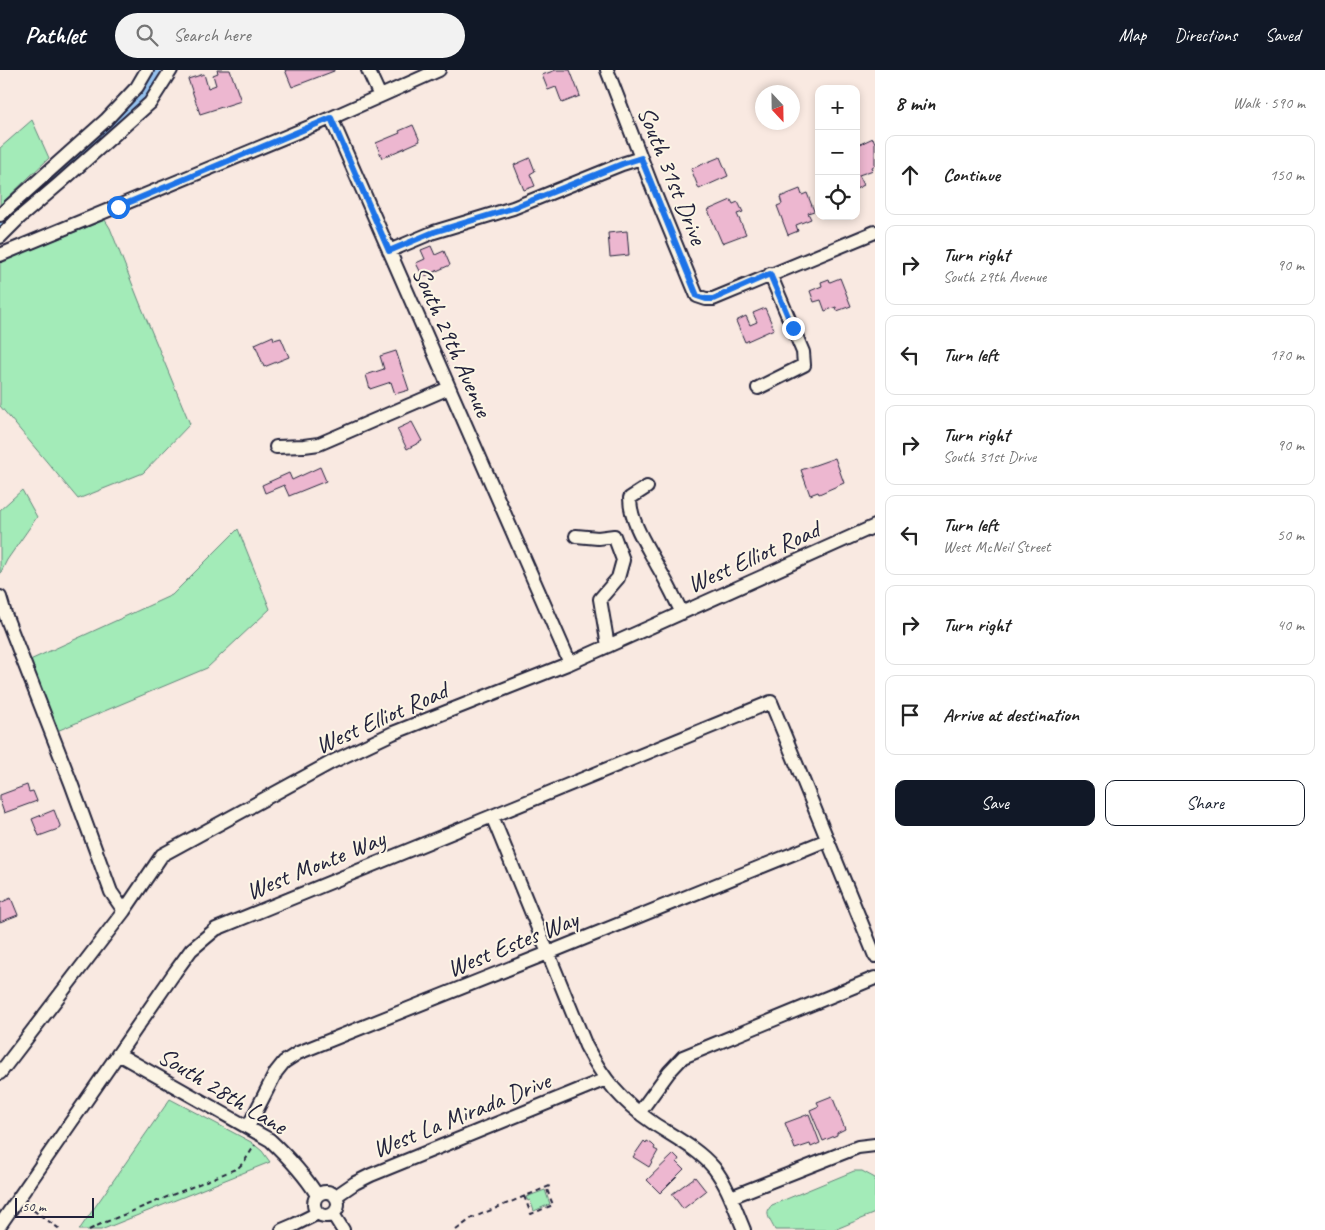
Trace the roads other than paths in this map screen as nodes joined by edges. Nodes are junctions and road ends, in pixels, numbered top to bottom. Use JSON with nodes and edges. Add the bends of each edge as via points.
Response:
{"nodes":[{"id":1,"x":147,"y":70,"type":"edge"},
{"id":2,"x":171,"y":70,"type":"edge"},
{"id":3,"x":368,"y":70,"type":"edge"},
{"id":4,"x":440,"y":70,"type":"edge"},
{"id":5,"x":606,"y":70,"type":"edge"},
{"id":6,"x":380,"y":96,"type":"junction"},
{"id":7,"x":331,"y":118,"type":"junction"},
{"id":8,"x":641,"y":158,"type":"junction"},
{"id":9,"x":0,"y":215,"type":"edge"},
{"id":10,"x":875,"y":232,"type":"edge"},
{"id":11,"x":0,"y":237,"type":"edge"},
{"id":12,"x":389,"y":251,"type":"junction"},
{"id":13,"x":0,"y":255,"type":"edge"},
{"id":14,"x":770,"y":274,"type":"junction"},
{"id":15,"x":449,"y":388,"type":"junction"},
{"id":16,"x":758,"y":388,"type":"dead end"},
{"id":17,"x":276,"y":447,"type":"dead end"},
{"id":18,"x":647,"y":487,"type":"dead end"},
{"id":19,"x":875,"y":526,"type":"edge"},
{"id":20,"x":576,"y":536,"type":"dead end"},
{"id":21,"x":2,"y":597,"type":"edge"},
{"id":22,"x":682,"y":613,"type":"junction"},
{"id":23,"x":608,"y":646,"type":"junction"},
{"id":24,"x":570,"y":663,"type":"junction"},
{"id":25,"x":492,"y":816,"type":"junction"},
{"id":26,"x":827,"y":840,"type":"junction"},
{"id":27,"x":124,"y":911,"type":"junction"},
{"id":28,"x":548,"y":953,"type":"junction"},
{"id":29,"x":875,"y":956,"type":"edge"},
{"id":30,"x":875,"y":978,"type":"edge"},
{"id":31,"x":118,"y":1054,"type":"junction"},
{"id":32,"x":0,"y":1073,"type":"edge"},
{"id":33,"x":606,"y":1079,"type":"junction"},
{"id":34,"x":639,"y":1112,"type":"junction"},
{"id":35,"x":248,"y":1127,"type":"junction"},
{"id":36,"x":875,"y":1145,"type":"edge"},
{"id":37,"x":318,"y":1195,"type":"junction"},
{"id":38,"x":336,"y":1196,"type":"junction"},
{"id":39,"x":731,"y":1197,"type":"junction"},
{"id":40,"x":318,"y":1213,"type":"junction"},
{"id":41,"x":333,"y":1214,"type":"junction"},
{"id":42,"x":0,"y":1225,"type":"edge"},
{"id":43,"x":282,"y":1230,"type":"edge"},
{"id":44,"x":343,"y":1230,"type":"edge"},
{"id":45,"x":744,"y":1230,"type":"edge"}],
"edges":[{"from":1,"to":9,"type":"street","via":[[137,87],[106,120]]},
{"from":2,"to":11,"type":"street","via":[[150,102]]},
{"from":3,"to":6,"type":"street"},
{"from":4,"to":6,"type":"street"},
{"from":5,"to":8,"type":"street","name":"South 31st Drive"},
{"from":6,"to":7,"type":"street"},
{"from":7,"to":12,"type":"street","name":"South 29th Avenue"},
{"from":7,"to":13,"type":"street"},
{"from":8,"to":12,"type":"street","via":[[513,208],[434,232]]},
{"from":8,"to":14,"type":"street","name":"South 31st Drive","via":[[697,296],[713,299]]},
{"from":10,"to":14,"type":"street"},
{"from":12,"to":15,"type":"street","name":"South 29th Avenue"},
{"from":14,"to":16,"type":"street","via":[[803,352],[804,365]]},
{"from":15,"to":17,"type":"street","via":[[319,444]]},
{"from":15,"to":24,"type":"street","name":"South 29th Avenue"},
{"from":18,"to":22,"type":"street","via":[[630,498],[630,508]]},
{"from":19,"to":22,"type":"street","name":"West Elliot Road"},
{"from":20,"to":23,"type":"street","via":[[614,536],[624,560],[618,578],[600,599]]},
{"from":21,"to":27,"type":"street","via":[[5,614],[110,892]]},
{"from":22,"to":23,"type":"street","name":"West Elliot Road"},
{"from":23,"to":24,"type":"street","name":"West Elliot Road"},
{"from":24,"to":27,"type":"street","name":"West Elliot Road","via":[[393,733],[332,762],[162,855]]},
{"from":25,"to":26,"type":"street","name":"West Monte Way","via":[[771,702]]},
{"from":25,"to":28,"type":"street"},
{"from":25,"to":31,"type":"street","name":"West Monte Way","via":[[216,929],[191,950]]},
{"from":26,"to":28,"type":"street","name":"West Estes Way"},
{"from":26,"to":29,"type":"street"},
{"from":27,"to":32,"type":"street","name":"West Elliot Road"},
{"from":28,"to":33,"type":"street","via":[[586,1046]]},
{"from":28,"to":35,"type":"street","name":"West Estes Way","via":[[298,1053],[276,1072]]},
{"from":30,"to":34,"type":"street","via":[[683,1058]]},
{"from":31,"to":35,"type":"street","name":"South 28th Lane"},
{"from":31,"to":42,"type":"street","name":"West Monte Way"},
{"from":33,"to":34,"type":"street"},
{"from":33,"to":38,"type":"street","name":"West La Mirada Drive","via":[[371,1175]]},
{"from":34,"to":39,"type":"street","via":[[700,1154],[715,1170]]},
{"from":35,"to":37,"type":"street","name":"South 28th Lane","via":[[270,1140],[288,1157]]},
{"from":36,"to":39,"type":"street","via":[[858,1147]]},
{"from":37,"to":38,"type":"street","via":[[325,1191]]},
{"from":37,"to":40,"type":"street","via":[[314,1202]]},
{"from":38,"to":41,"type":"street","via":[[338,1207]]},
{"from":39,"to":45,"type":"street"},
{"from":40,"to":41,"type":"street","via":[[325,1216]]},
{"from":40,"to":43,"type":"street"},
{"from":41,"to":44,"type":"street"}]}
